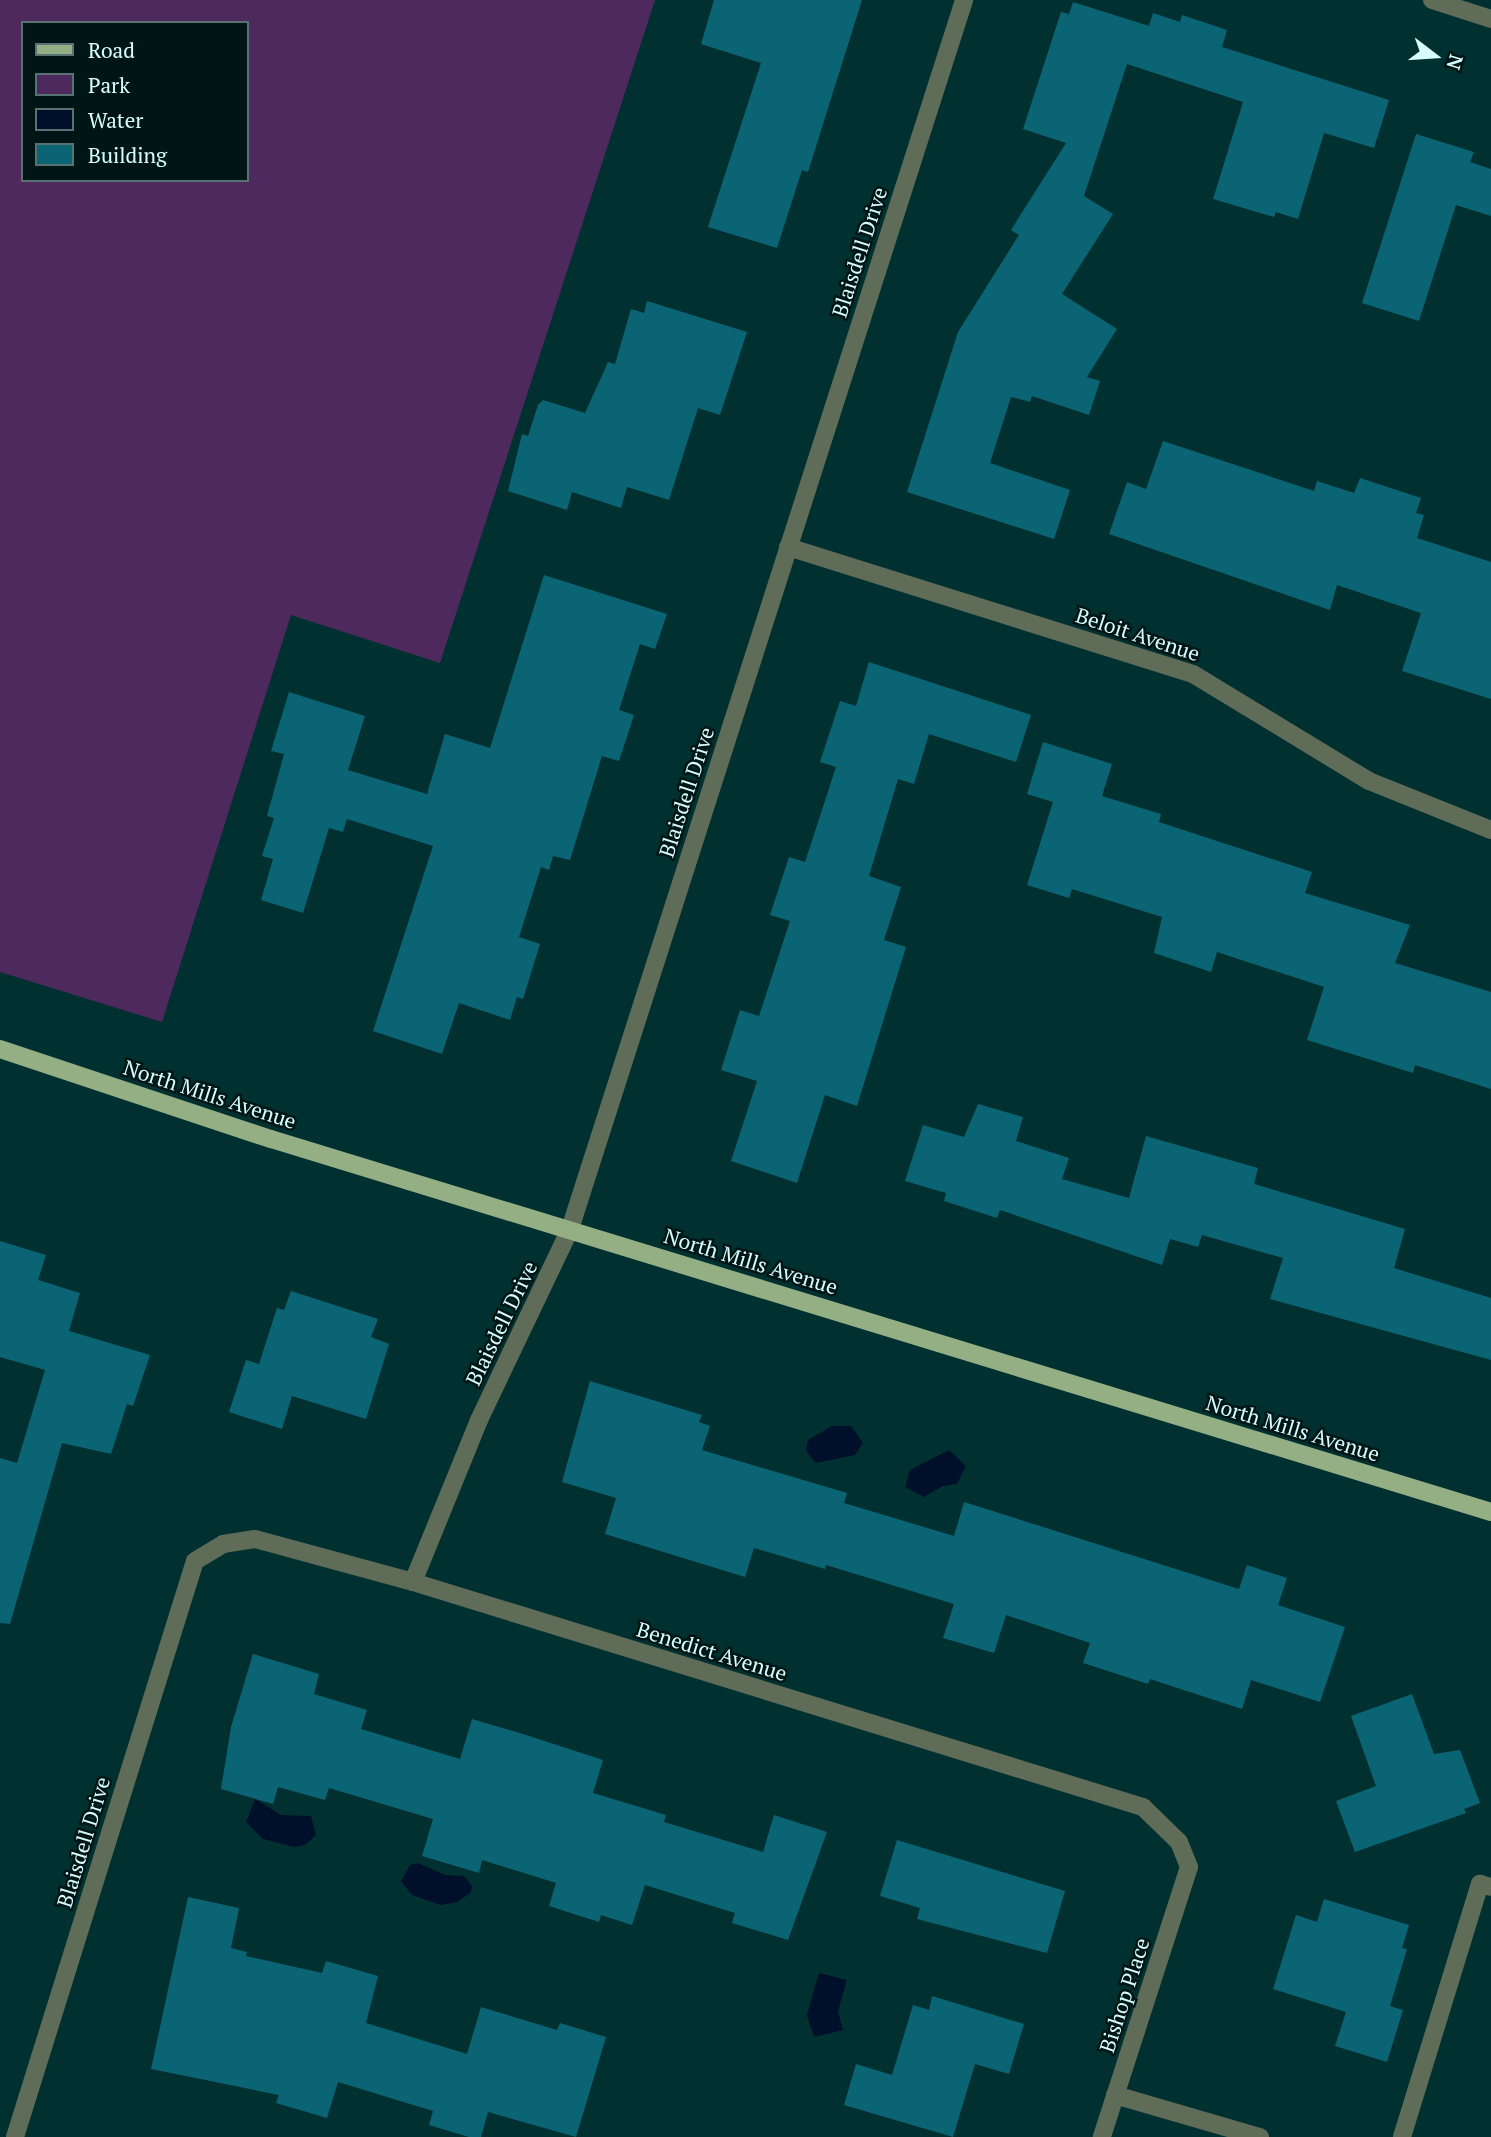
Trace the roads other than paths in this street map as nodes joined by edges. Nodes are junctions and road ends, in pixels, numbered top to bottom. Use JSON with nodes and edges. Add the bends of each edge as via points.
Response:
{"nodes":[{"id":1,"x":964,"y":0,"type":"edge"},
{"id":2,"x":1432,"y":0,"type":"edge"},
{"id":3,"x":1491,"y":19,"type":"edge"},
{"id":4,"x":788,"y":547,"type":"junction"},
{"id":5,"x":1491,"y":830,"type":"edge"},
{"id":6,"x":0,"y":1049,"type":"edge"},
{"id":7,"x":570,"y":1229,"type":"junction"},
{"id":8,"x":1491,"y":1513,"type":"edge"},
{"id":9,"x":195,"y":1561,"type":"joint"},
{"id":10,"x":413,"y":1582,"type":"junction"},
{"id":11,"x":1189,"y":1867,"type":"joint"},
{"id":12,"x":1491,"y":1887,"type":"edge"},
{"id":13,"x":1115,"y":2095,"type":"junction"},
{"id":14,"x":15,"y":2137,"type":"edge"},
{"id":15,"x":1102,"y":2137,"type":"edge"},
{"id":16,"x":1260,"y":2137,"type":"edge"},
{"id":17,"x":1402,"y":2137,"type":"edge"}],
"edges":[{"from":1,"to":4,"type":"street","name":"Blaisdell Drive"},
{"from":2,"to":3,"type":"street"},
{"from":4,"to":5,"type":"street","name":"Beloit Avenue","via":[[1193,674],[1369,781]]},
{"from":4,"to":7,"type":"street","name":"Blaisdell Drive"},
{"from":6,"to":7,"type":"main road","name":"North Mills Avenue","via":[[277,1141]]},
{"from":7,"to":8,"type":"main road","name":"North Mills Avenue"},
{"from":7,"to":10,"type":"street","name":"Blaisdell Drive","via":[[479,1420]]},
{"from":9,"to":10,"type":"street","name":"Benedict Avenue","via":[[223,1544],[255,1539]]},
{"from":9,"to":14,"type":"street","name":"Blaisdell Drive"},
{"from":10,"to":11,"type":"street","name":"Benedict Avenue","via":[[1143,1807],[1179,1842]]},
{"from":11,"to":13,"type":"street","name":"Bishop Place"},
{"from":12,"to":17,"type":"street","via":[[1480,1884]]},
{"from":13,"to":15,"type":"street","name":"Bishop Place"},
{"from":13,"to":16,"type":"street"}]}
